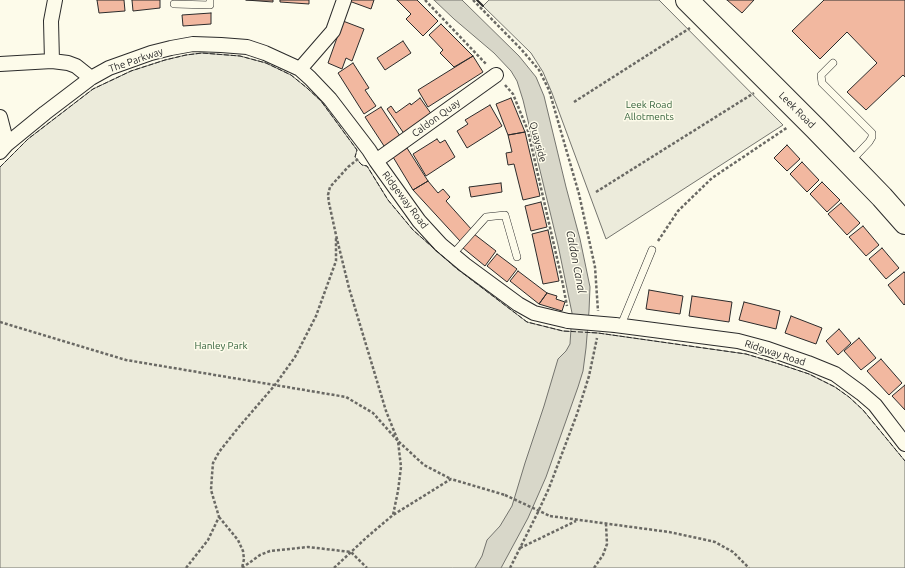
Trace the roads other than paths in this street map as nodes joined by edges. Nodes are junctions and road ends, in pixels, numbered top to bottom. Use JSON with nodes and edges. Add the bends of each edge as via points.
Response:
{"nodes":[{"id":1,"x":55,"y":0,"type":"edge"},
{"id":2,"x":210,"y":0,"type":"edge"},
{"id":3,"x":344,"y":0,"type":"edge"},
{"id":4,"x":687,"y":0,"type":"edge"},
{"id":5,"x":174,"y":4,"type":"dead end"},
{"id":6,"x":265,"y":52,"type":"joint"},
{"id":7,"x":52,"y":61,"type":"junction"},
{"id":8,"x":833,"y":63,"type":"dead end"},
{"id":9,"x":0,"y":64,"type":"edge"},
{"id":10,"x":300,"y":69,"type":"junction"},
{"id":11,"x":496,"y":75,"type":"road end"},
{"id":12,"x":91,"y":78,"type":"junction"},
{"id":13,"x":0,"y":117,"type":"edge"},
{"id":14,"x":4,"y":148,"type":"edge"},
{"id":15,"x":373,"y":156,"type":"junction"},
{"id":16,"x":849,"y":163,"type":"junction"},
{"id":17,"x":905,"y":223,"type":"edge"},
{"id":18,"x":652,"y":250,"type":"road end"},
{"id":19,"x":453,"y":254,"type":"junction"},
{"id":20,"x":517,"y":257,"type":"dead end"},
{"id":21,"x":568,"y":321,"type":"joint"},
{"id":22,"x":618,"y":325,"type":"junction"},
{"id":23,"x":905,"y":444,"type":"edge"}],
"edges":[{"from":1,"to":7,"type":"street","via":[[51,21]]},
{"from":2,"to":5,"type":"lane","via":[[210,5]]},
{"from":3,"to":10,"type":"street","via":[[332,31]]},
{"from":4,"to":16,"type":"highway","name":"Leek Road"},
{"from":6,"to":10,"type":"street","name":"Ridgeway Road"},
{"from":6,"to":12,"type":"street","name":"The Parkway","via":[[247,47],[193,44],[131,60]]},
{"from":7,"to":9,"type":"street"},
{"from":7,"to":12,"type":"street","via":[[76,66]]},
{"from":8,"to":16,"type":"lane","via":[[821,75],[822,83],[872,133],[869,142]]},
{"from":10,"to":15,"type":"street","name":"Ridgeway Road","via":[[330,98]]},
{"from":11,"to":15,"type":"street","name":"Caldon Quay"},
{"from":12,"to":14,"type":"street","name":"The Parkway","via":[[44,113]]},
{"from":13,"to":14,"type":"street","name":"The Parkway"},
{"from":15,"to":19,"type":"street","name":"Ridgeway Road","via":[[419,221]]},
{"from":16,"to":17,"type":"highway","name":"Leek Road"},
{"from":18,"to":22,"type":"lane"},
{"from":19,"to":20,"type":"lane","via":[[486,217],[505,215]]},
{"from":19,"to":21,"type":"street","name":"Ridgeway Road","via":[[523,307],[534,313]]},
{"from":21,"to":22,"type":"street","name":"Ridgway Road","bridge":true},
{"from":22,"to":23,"type":"street","name":"Ridgway Road","via":[[738,341],[768,349],[835,374],[875,405]]}]}
